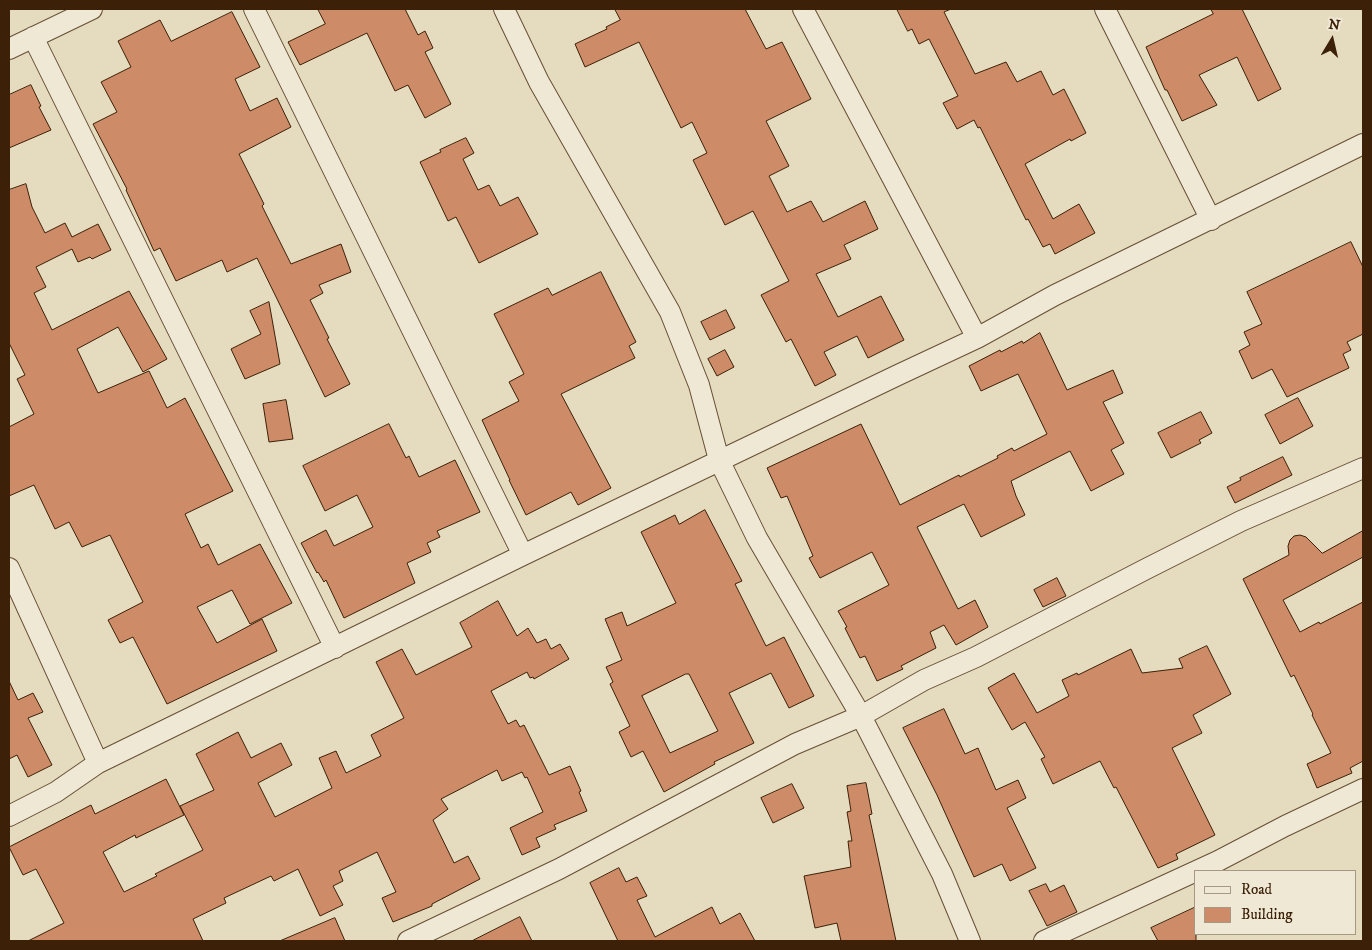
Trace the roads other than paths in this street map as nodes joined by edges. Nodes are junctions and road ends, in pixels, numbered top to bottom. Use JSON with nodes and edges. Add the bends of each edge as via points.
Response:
{"nodes":[{"id":1,"x":92,"y":9,"type":"edge"},
{"id":2,"x":254,"y":9,"type":"edge"},
{"id":3,"x":504,"y":9,"type":"edge"},
{"id":4,"x":803,"y":9,"type":"edge"},
{"id":5,"x":1105,"y":9,"type":"edge"},
{"id":6,"x":32,"y":37,"type":"junction"},
{"id":7,"x":9,"y":49,"type":"edge"},
{"id":8,"x":1363,"y":144,"type":"edge"},
{"id":9,"x":1211,"y":220,"type":"junction"},
{"id":10,"x":977,"y":338,"type":"junction"},
{"id":11,"x":719,"y":460,"type":"junction"},
{"id":12,"x":1363,"y":468,"type":"edge"},
{"id":13,"x":523,"y":555,"type":"junction"},
{"id":14,"x":9,"y":568,"type":"edge"},
{"id":15,"x":335,"y":648,"type":"junction"},
{"id":16,"x":861,"y":716,"type":"junction"},
{"id":17,"x":98,"y":763,"type":"junction"},
{"id":18,"x":1363,"y":789,"type":"edge"},
{"id":19,"x":9,"y":816,"type":"edge"},
{"id":20,"x":1198,"y":870,"type":"edge"},
{"id":21,"x":1194,"y":872,"type":"edge"},
{"id":22,"x":408,"y":941,"type":"edge"},
{"id":23,"x":970,"y":941,"type":"edge"},
{"id":24,"x":1044,"y":941,"type":"edge"}],
"edges":[{"from":1,"to":6,"type":"street"},
{"from":2,"to":13,"type":"street"},
{"from":3,"to":11,"type":"street","via":[[539,82],[670,312],[699,384]]},
{"from":4,"to":10,"type":"street"},
{"from":5,"to":9,"type":"street"},
{"from":6,"to":7,"type":"street"},
{"from":6,"to":15,"type":"street"},
{"from":8,"to":9,"type":"street"},
{"from":9,"to":10,"type":"street","via":[[1055,295]]},
{"from":10,"to":11,"type":"street"},
{"from":11,"to":13,"type":"street"},
{"from":11,"to":16,"type":"street","via":[[758,538]]},
{"from":12,"to":16,"type":"street","via":[[1233,525],[976,657],[924,680]]},
{"from":13,"to":15,"type":"street"},
{"from":14,"to":17,"type":"street"},
{"from":15,"to":17,"type":"street"},
{"from":16,"to":22,"type":"street","via":[[795,744],[558,869]]},
{"from":16,"to":23,"type":"street","via":[[942,874]]},
{"from":17,"to":19,"type":"street","via":[[56,792]]},
{"from":18,"to":20,"type":"street"},
{"from":21,"to":24,"type":"street"}]}
